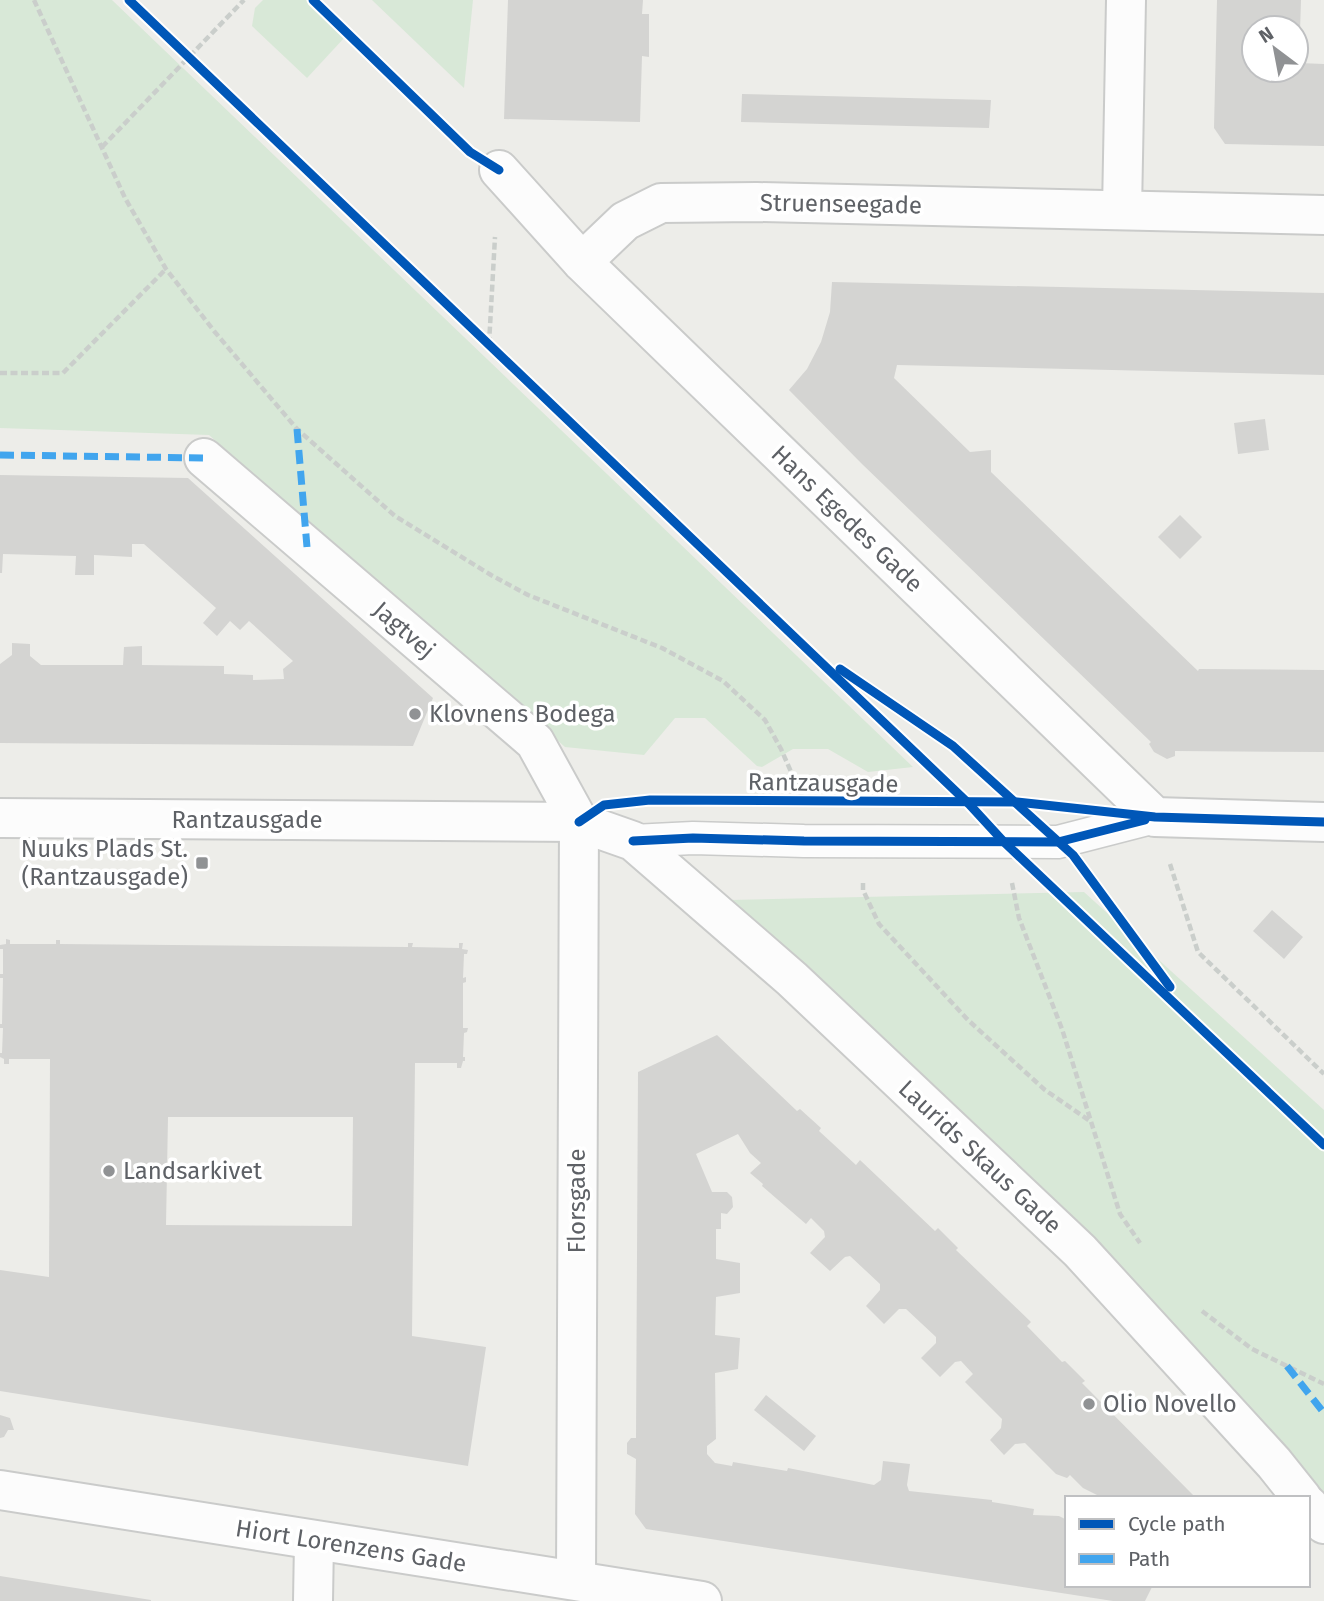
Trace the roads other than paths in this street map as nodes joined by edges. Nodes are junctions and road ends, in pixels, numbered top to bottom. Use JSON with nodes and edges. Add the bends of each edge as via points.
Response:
{"nodes":[{"id":1,"x":1126,"y":0,"type":"edge"},
{"id":2,"x":499,"y":170,"type":"road end"},
{"id":3,"x":1122,"y":210,"type":"junction"},
{"id":4,"x":1324,"y":215,"type":"edge"},
{"id":5,"x":582,"y":262,"type":"junction"},
{"id":6,"x":204,"y":458,"type":"dead end"},
{"id":7,"x":1155,"y":817,"type":"junction"},
{"id":8,"x":0,"y":818,"type":"edge"},
{"id":9,"x":579,"y":822,"type":"junction"},
{"id":10,"x":1324,"y":822,"type":"edge"},
{"id":11,"x":634,"y":841,"type":"junction"},
{"id":12,"x":6,"y":1491,"type":"edge"},
{"id":13,"x":1300,"y":1496,"type":"edge"},
{"id":14,"x":1310,"y":1507,"type":"edge"},
{"id":15,"x":1324,"y":1524,"type":"edge"},
{"id":16,"x":314,"y":1541,"type":"junction"},
{"id":17,"x":576,"y":1580,"type":"junction"},
{"id":18,"x":313,"y":1601,"type":"edge"},
{"id":19,"x":702,"y":1601,"type":"edge"}],
"edges":[{"from":1,"to":3,"type":"street"},
{"from":2,"to":5,"type":"street","name":"Hans Egedes Gade"},
{"from":3,"to":4,"type":"street","name":"Struenseegade"},
{"from":3,"to":5,"type":"street","name":"Struenseegade","via":[[661,203],[625,221]]},
{"from":5,"to":7,"type":"street","name":"Hans Egedes Gade"},
{"from":6,"to":9,"type":"street","name":"Jagtvej","via":[[535,742]]},
{"from":7,"to":10,"type":"street","name":"Rantzausgade"},
{"from":7,"to":11,"type":"lane","name":"Rantzausgade","via":[[1058,842]]},
{"from":8,"to":9,"type":"street","name":"Rantzausgade"},
{"from":9,"to":11,"type":"street","name":"Rantzausgade"},
{"from":9,"to":17,"type":"street","name":"Florsgade"},
{"from":11,"to":13,"type":"street","name":"Laurids Skaus Gade","via":[[792,979],[1080,1251]]},
{"from":12,"to":16,"type":"street","name":"Hiort Lorenzens Gade"},
{"from":14,"to":15,"type":"street"},
{"from":16,"to":17,"type":"street","name":"Hiort Lorenzens Gade"},
{"from":16,"to":18,"type":"street"},
{"from":17,"to":19,"type":"street","name":"Hiort Lorenzens Gade"}]}
